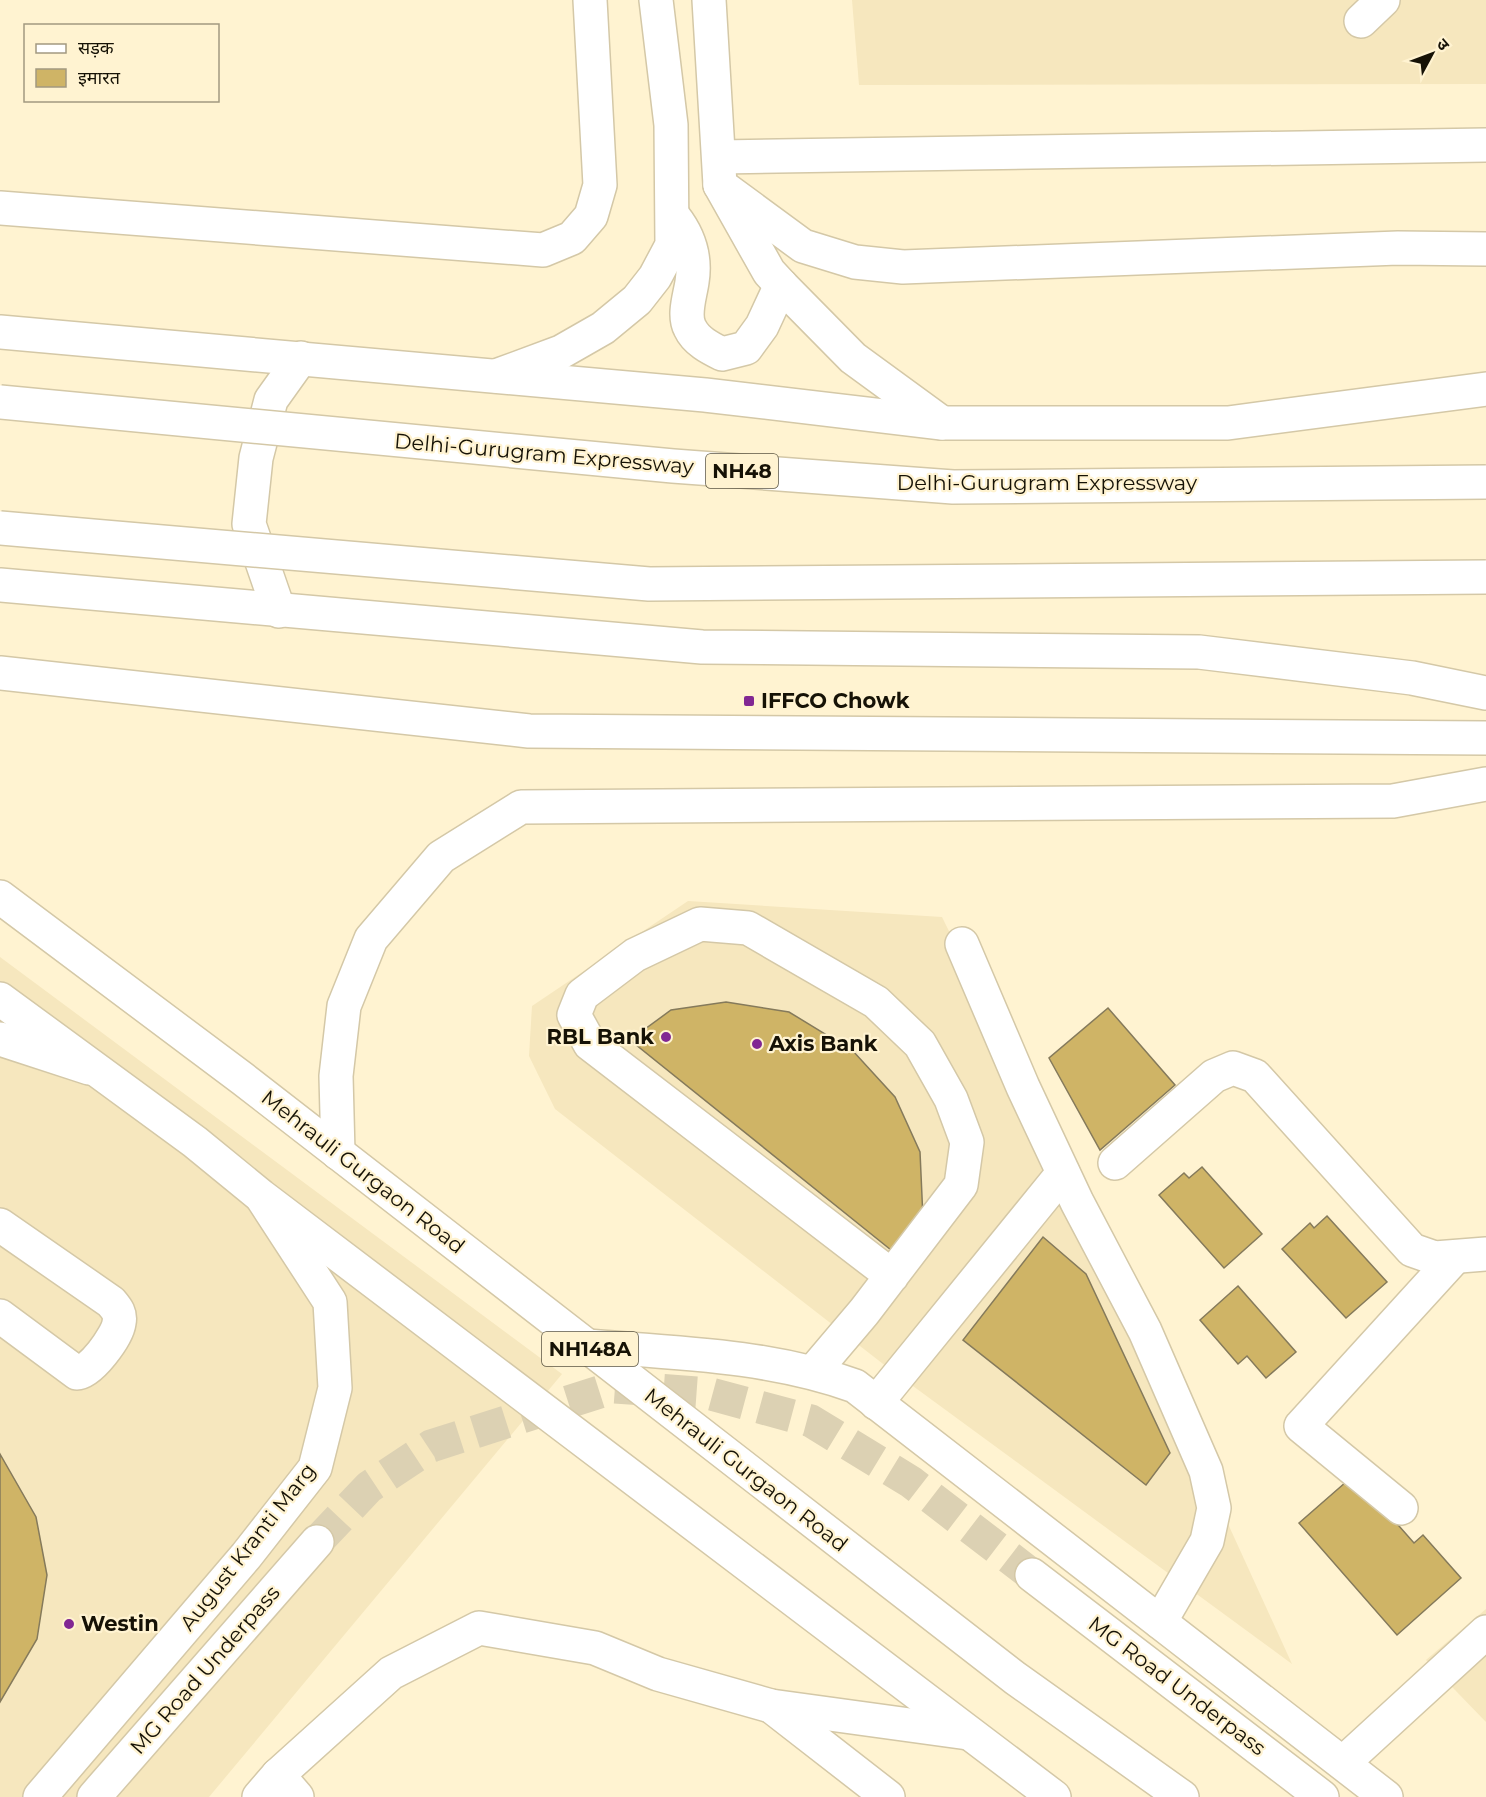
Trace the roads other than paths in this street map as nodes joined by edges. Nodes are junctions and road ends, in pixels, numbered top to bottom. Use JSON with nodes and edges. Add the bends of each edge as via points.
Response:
{"nodes":[{"id":1,"x":590,"y":0,"type":"edge"},
{"id":2,"x":656,"y":0,"type":"edge"},
{"id":3,"x":709,"y":0,"type":"edge"},
{"id":4,"x":1486,"y":146,"type":"edge"},
{"id":5,"x":720,"y":171,"type":"junction"},
{"id":6,"x":0,"y":208,"type":"edge"},
{"id":7,"x":672,"y":214,"type":"junction"},
{"id":8,"x":1486,"y":249,"type":"edge"},
{"id":9,"x":781,"y":285,"type":"junction"},
{"id":10,"x":0,"y":332,"type":"edge"},
{"id":11,"x":301,"y":358,"type":"junction"},
{"id":12,"x":496,"y":376,"type":"junction"},
{"id":13,"x":1486,"y":389,"type":"edge"},
{"id":14,"x":0,"y":402,"type":"edge"},
{"id":15,"x":942,"y":423,"type":"junction"},
{"id":16,"x":1486,"y":482,"type":"edge"},
{"id":17,"x":0,"y":528,"type":"edge"},
{"id":18,"x":1486,"y":577,"type":"edge"},
{"id":19,"x":0,"y":585,"type":"edge"},
{"id":20,"x":279,"y":611,"type":"junction"},
{"id":21,"x":0,"y":673,"type":"edge"},
{"id":22,"x":1486,"y":693,"type":"edge"},
{"id":23,"x":1486,"y":738,"type":"edge"},
{"id":24,"x":1486,"y":784,"type":"edge"},
{"id":25,"x":0,"y":897,"type":"edge"},
{"id":26,"x":962,"y":944,"type":"dead end"},
{"id":27,"x":0,"y":999,"type":"edge"},
{"id":28,"x":0,"y":1040,"type":"edge"},
{"id":29,"x":97,"y":1070,"type":"junction"},
{"id":30,"x":338,"y":1153,"type":"junction"},
{"id":31,"x":1115,"y":1162,"type":"dead end"},
{"id":32,"x":1063,"y":1173,"type":"junction"},
{"id":33,"x":261,"y":1196,"type":"junction"},
{"id":34,"x":0,"y":1225,"type":"edge"},
{"id":35,"x":1471,"y":1255,"type":"edge"},
{"id":36,"x":892,"y":1276,"type":"junction"},
{"id":37,"x":0,"y":1316,"type":"edge"},
{"id":38,"x":586,"y":1346,"type":"junction"},
{"id":39,"x":814,"y":1371,"type":"junction"},
{"id":40,"x":876,"y":1403,"type":"junction"},
{"id":41,"x":1401,"y":1508,"type":"dead end"},
{"id":42,"x":317,"y":1542,"type":"tunnel mouth"},
{"id":43,"x":1032,"y":1575,"type":"tunnel mouth"},
{"id":44,"x":1160,"y":1623,"type":"junction"},
{"id":45,"x":1486,"y":1632,"type":"edge"},
{"id":46,"x":771,"y":1706,"type":"junction"},
{"id":47,"x":968,"y":1733,"type":"junction"},
{"id":48,"x":1342,"y":1763,"type":"junction"},
{"id":49,"x":278,"y":1790,"type":"edge"},
{"id":50,"x":40,"y":1797,"type":"edge"},
{"id":51,"x":94,"y":1797,"type":"edge"},
{"id":52,"x":888,"y":1797,"type":"edge"},
{"id":53,"x":1054,"y":1797,"type":"edge"},
{"id":54,"x":1182,"y":1797,"type":"edge"},
{"id":55,"x":1322,"y":1797,"type":"edge"},
{"id":56,"x":1386,"y":1797,"type":"edge"}],
"edges":[{"from":1,"to":6,"type":"main road","via":[[600,185],[591,216],[572,238],[543,250]]},
{"from":2,"to":7,"type":"main road","via":[[671,125]]},
{"from":3,"to":5,"type":"main road"},
{"from":4,"to":5,"type":"main road"},
{"from":5,"to":8,"type":"main road","via":[[803,246],[855,262],[903,267],[1398,248]]},
{"from":5,"to":9,"type":"main road","via":[[769,272]]},
{"from":7,"to":9,"type":"main road","via":[[686,232],[693,260],[687,309],[690,328],[704,345],[722,354],[746,348],[762,326]]},
{"from":7,"to":12,"type":"main road","via":[[672,244],[637,300],[603,328],[561,352]]},
{"from":9,"to":15,"type":"main road","via":[[853,358]]},
{"from":10,"to":11,"type":"main road"},
{"from":11,"to":12,"type":"main road"},
{"from":11,"to":20,"type":"main road","via":[[271,400],[256,458],[249,524]]},
{"from":12,"to":15,"type":"main road","via":[[705,395]]},
{"from":13,"to":15,"type":"main road","via":[[1228,423]]},
{"from":14,"to":16,"type":"main road","name":"Delhi-Gurugram Expressway","number":"NH48","bridge":true,"via":[[673,466],[953,487]]},
{"from":17,"to":18,"type":"main road","bridge":true,"via":[[649,584]]},
{"from":19,"to":20,"type":"main road"},
{"from":20,"to":22,"type":"main road","via":[[702,647],[1199,652],[1412,678]]},
{"from":21,"to":23,"type":"main road","via":[[529,731]]},
{"from":24,"to":30,"type":"main road","via":[[1393,801],[520,807],[441,857],[371,939],[345,1006],[336,1076]]},
{"from":25,"to":30,"type":"main road","name":"Mehrauli Gurgaon Road","number":"NH148A"},
{"from":26,"to":32,"type":"main road"},
{"from":27,"to":29,"type":"main road"},
{"from":28,"to":29,"type":"main road"},
{"from":29,"to":33,"type":"main road"},
{"from":30,"to":38,"type":"main road","name":"Mehrauli Gurgaon Road","number":"NH148A"},
{"from":31,"to":35,"type":"main road","via":[[1214,1076],[1233,1068],[1255,1076],[1412,1250],[1435,1258]]},
{"from":32,"to":40,"type":"main road"},
{"from":32,"to":44,"type":"main road","via":[[1145,1331],[1206,1471],[1214,1508],[1207,1541]]},
{"from":33,"to":47,"type":"main road"},
{"from":33,"to":50,"type":"main road","name":"August Kranti Marg","via":[[330,1302],[335,1388],[315,1468],[246,1556]]},
{"from":34,"to":37,"type":"main road","via":[[111,1302],[120,1321],[89,1369],[76,1373]]},
{"from":35,"to":41,"type":"main road","via":[[1301,1426]]},
{"from":36,"to":36,"type":"main road","via":[[961,1185],[967,1142],[951,1099],[920,1044],[876,1002],[748,928],[700,924],[635,955],[582,995],[574,1015],[590,1044]]},
{"from":36,"to":39,"type":"main road"},
{"from":38,"to":39,"type":"main road","via":[[736,1358]]},
{"from":38,"to":54,"type":"main road","name":"Mehrauli Gurgaon Road","number":"NH148A","via":[[1015,1678]]},
{"from":39,"to":40,"type":"main road","via":[[855,1386]]},
{"from":40,"to":44,"type":"main road"},
{"from":42,"to":51,"type":"main road","name":"MG Road Underpass"},
{"from":43,"to":55,"type":"main road","name":"MG Road Underpass"},
{"from":44,"to":48,"type":"main road"},
{"from":45,"to":48,"type":"main road"},
{"from":46,"to":47,"type":"main road"},
{"from":46,"to":49,"type":"main road","via":[[658,1674],[596,1648],[479,1628],[391,1673]]},
{"from":46,"to":52,"type":"main road"},
{"from":47,"to":53,"type":"main road"},
{"from":48,"to":56,"type":"main road"}]}
